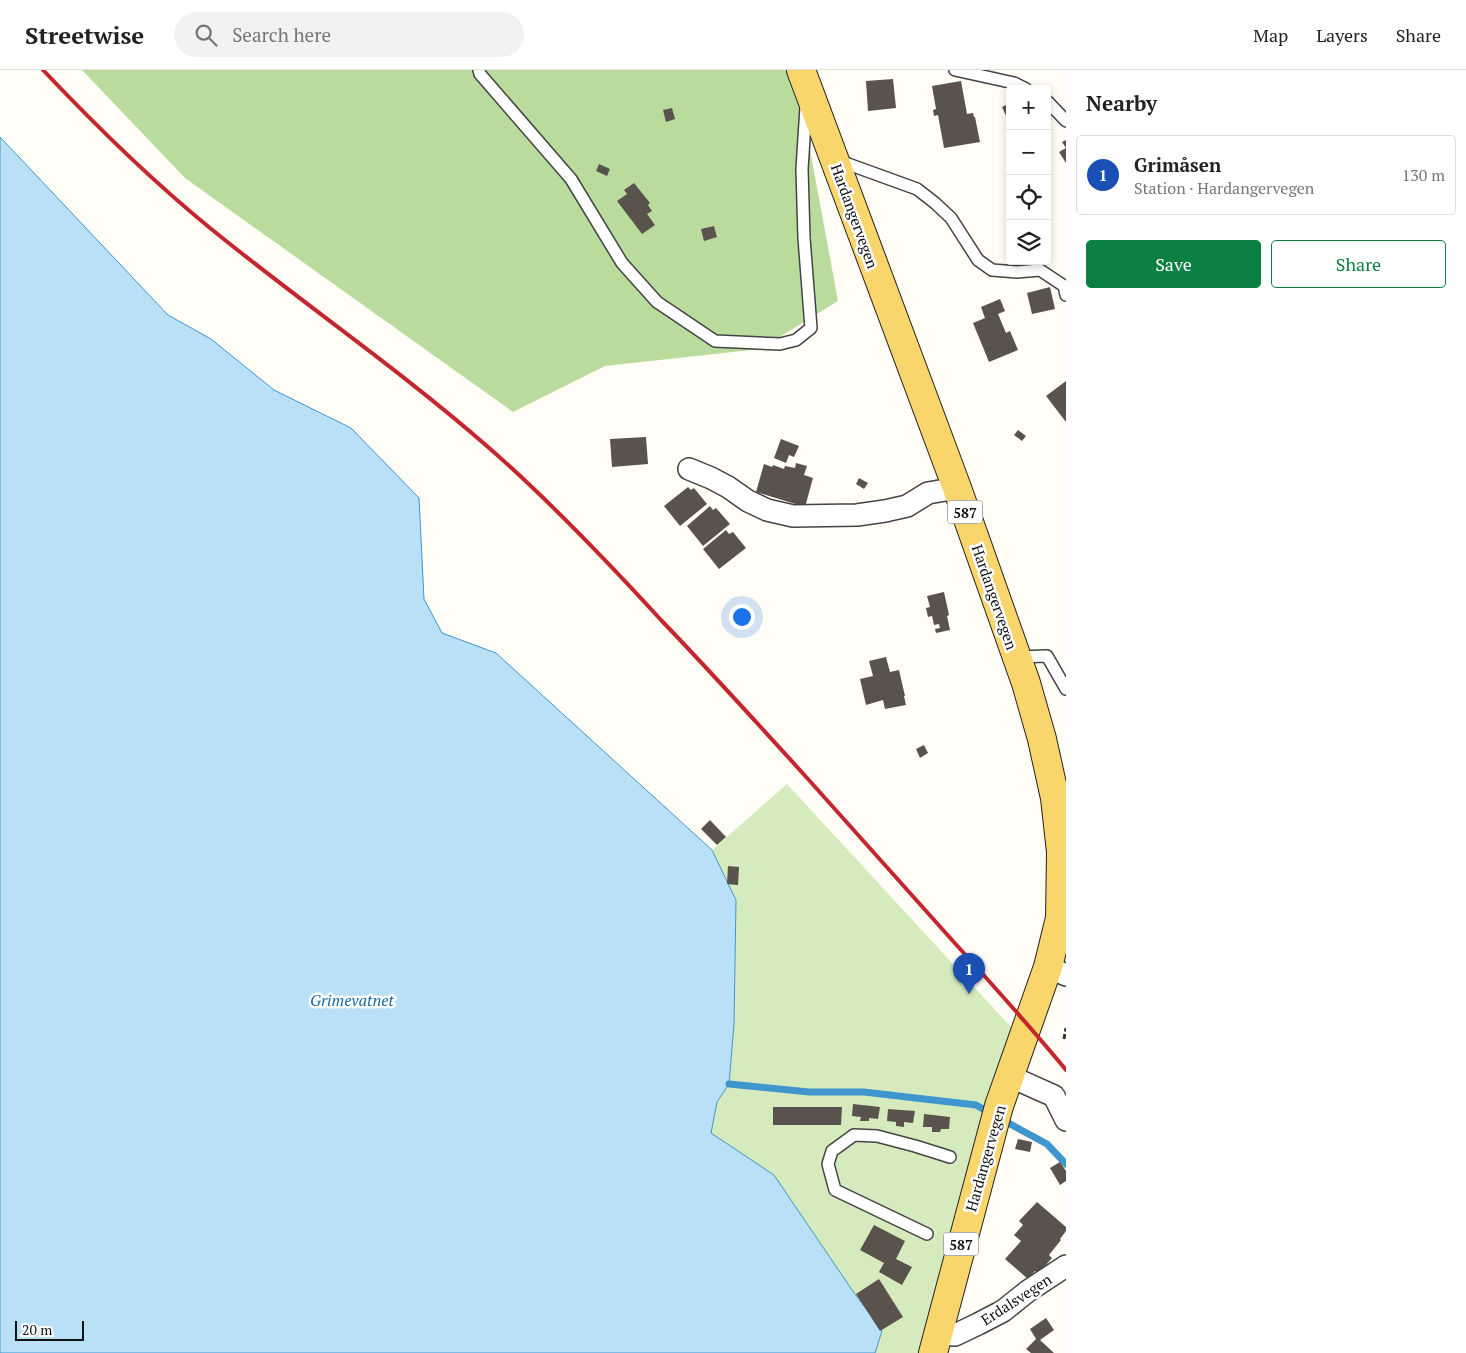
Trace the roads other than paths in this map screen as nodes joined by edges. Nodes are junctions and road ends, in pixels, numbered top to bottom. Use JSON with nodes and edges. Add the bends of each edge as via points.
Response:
{"nodes":[{"id":1,"x":478,"y":70,"type":"edge"},
{"id":2,"x":955,"y":70,"type":"edge"},
{"id":3,"x":804,"y":79,"type":"edge"},
{"id":4,"x":1018,"y":85,"type":"edge"},
{"id":5,"x":1051,"y":105,"type":"edge"},
{"id":6,"x":1066,"y":121,"type":"edge"},
{"id":7,"x":834,"y":159,"type":"junction"},
{"id":8,"x":1066,"y":295,"type":"edge"},
{"id":9,"x":689,"y":469,"type":"dead end"},
{"id":10,"x":957,"y":488,"type":"junction"},
{"id":11,"x":1016,"y":657,"type":"junction"},
{"id":12,"x":1066,"y":689,"type":"edge"},
{"id":13,"x":1057,"y":971,"type":"edge"},
{"id":14,"x":1009,"y":1076,"type":"junction"},
{"id":15,"x":1066,"y":1120,"type":"edge"},
{"id":16,"x":950,"y":1158,"type":"dead end"},
{"id":17,"x":927,"y":1234,"type":"dead end"},
{"id":18,"x":1066,"y":1266,"type":"edge"},
{"id":19,"x":935,"y":1343,"type":"edge"}],
"edges":[{"from":1,"to":3,"type":"lane","via":[[571,179],[622,263],[658,302],[715,341],[780,344],[796,340],[811,328],[802,169]]},
{"from":2,"to":4,"type":"lane"},
{"from":3,"to":7,"type":"main road","name":"Hardangervegen","number":"587"},
{"from":5,"to":6,"type":"lane"},
{"from":7,"to":8,"type":"lane","via":[[917,189],[951,218],[978,260],[992,270],[1040,270],[1064,286]]},
{"from":7,"to":10,"type":"main road","name":"Hardangervegen","number":"587"},
{"from":9,"to":10,"type":"street","via":[[767,510],[793,516],[885,511],[907,506],[928,493]]},
{"from":10,"to":11,"type":"main road","name":"Hardangervegen","number":"587"},
{"from":11,"to":12,"type":"lane","via":[[1047,656]]},
{"from":11,"to":13,"type":"main road","name":"Hardangervegen","number":"587","via":[[1042,739],[1055,798],[1061,852]]},
{"from":13,"to":14,"type":"main road","name":"Hardangervegen","number":"587"},
{"from":14,"to":15,"type":"street","via":[[1054,1096]]},
{"from":14,"to":19,"type":"main road","name":"Hardangervegen","number":"587"},
{"from":16,"to":17,"type":"lane","via":[[877,1136],[854,1135],[832,1151],[828,1164],[835,1190]]},
{"from":18,"to":19,"type":"street","name":"Erdalsvegen","via":[[1003,1311]]}]}
